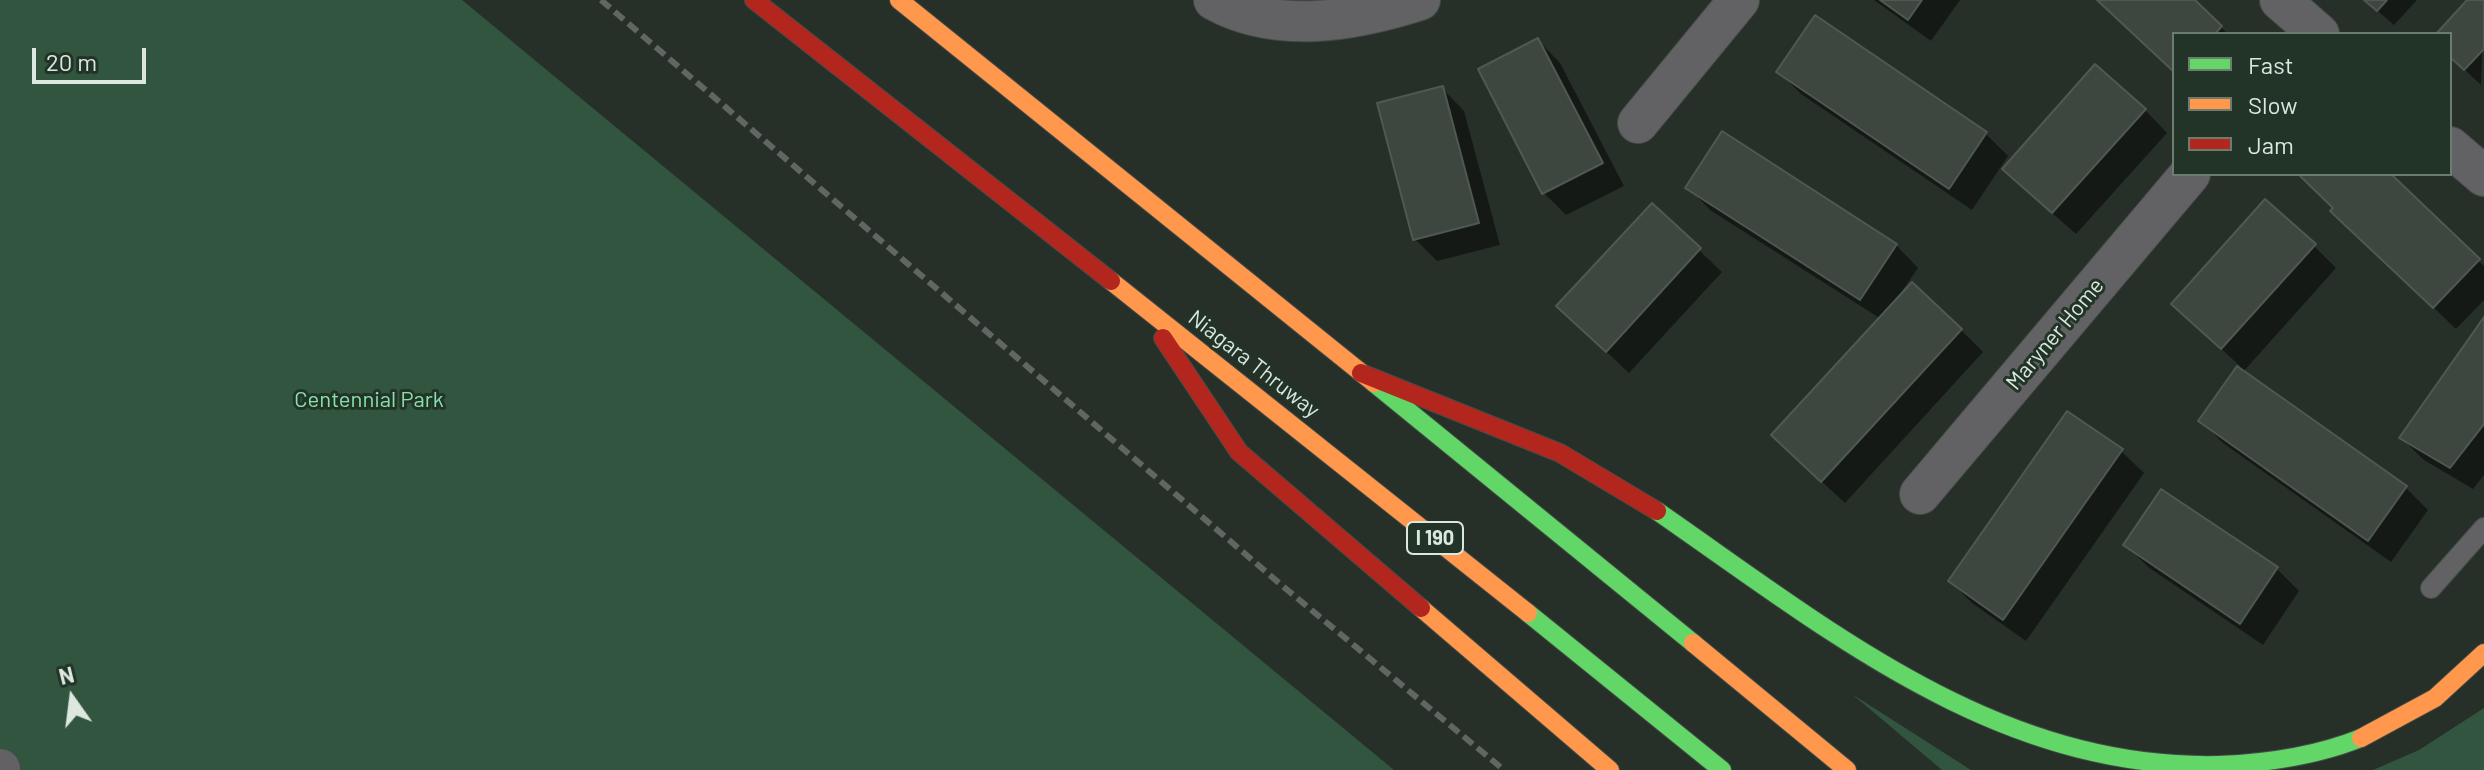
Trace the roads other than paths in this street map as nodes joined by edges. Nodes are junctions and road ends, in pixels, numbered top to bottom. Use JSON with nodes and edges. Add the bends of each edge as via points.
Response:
{"nodes":[{"id":1,"x":754,"y":0,"type":"edge"},
{"id":2,"x":899,"y":0,"type":"edge"},
{"id":3,"x":1214,"y":0,"type":"edge"},
{"id":4,"x":1420,"y":0,"type":"edge"},
{"id":5,"x":1739,"y":0,"type":"edge"},
{"id":6,"x":2280,"y":0,"type":"edge"},
{"id":7,"x":2313,"y":32,"type":"edge"},
{"id":8,"x":1638,"y":123,"type":"dead end"},
{"id":9,"x":2452,"y":149,"type":"edge"},
{"id":10,"x":2188,"y":176,"type":"edge"},
{"id":11,"x":2484,"y":176,"type":"edge"},
{"id":12,"x":1144,"y":310,"type":"junction"},
{"id":13,"x":1361,"y":373,"type":"junction"},
{"id":14,"x":1920,"y":494,"type":"dead end"},
{"id":15,"x":2484,"y":528,"type":"edge"},
{"id":16,"x":2431,"y":588,"type":"dead end"},
{"id":17,"x":2484,"y":653,"type":"edge"},
{"id":18,"x":1610,"y":770,"type":"edge"},
{"id":19,"x":1722,"y":770,"type":"edge"},
{"id":20,"x":1847,"y":770,"type":"edge"}],
"edges":[{"from":1,"to":12,"type":"highway","name":"Niagara Thruway","number":"I 190"},
{"from":2,"to":13,"type":"highway"},
{"from":3,"to":4,"type":"street","via":[[1271,19],[1332,21]]},
{"from":5,"to":8,"type":"street"},
{"from":6,"to":7,"type":"street"},
{"from":9,"to":11,"type":"street"},
{"from":10,"to":14,"type":"street","name":"Maryner Home"},
{"from":12,"to":18,"type":"highway","via":[[1239,452]]},
{"from":12,"to":19,"type":"highway","name":"Niagara Thruway","number":"I 190"},
{"from":13,"to":17,"type":"highway","via":[[1576,460],[1769,591],[1936,694],[2086,754],[2210,766],[2322,753],[2377,733],[2421,708]]},
{"from":13,"to":20,"type":"highway"},
{"from":15,"to":16,"type":"lane"}]}
